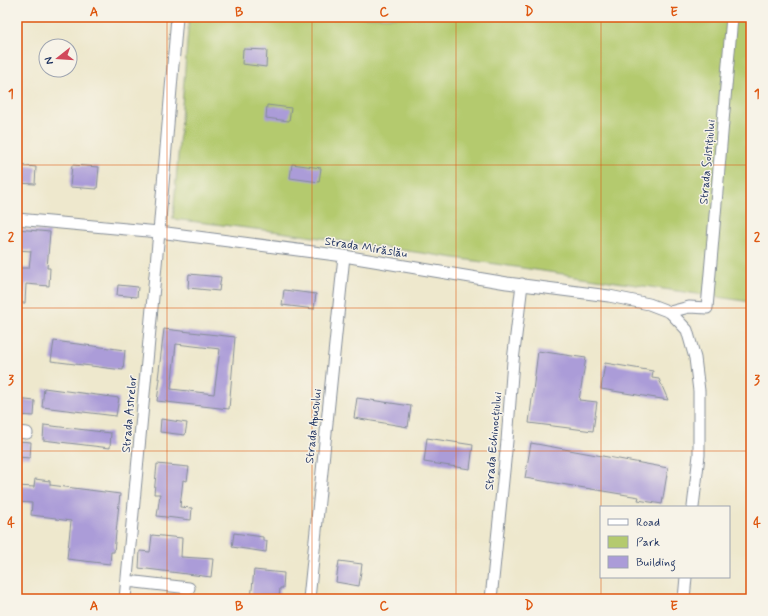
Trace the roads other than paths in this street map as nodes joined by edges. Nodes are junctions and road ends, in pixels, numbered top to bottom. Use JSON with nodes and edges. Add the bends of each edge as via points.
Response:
{"nodes":[{"id":1,"x":177,"y":17,"type":"edge"},
{"id":2,"x":732,"y":17,"type":"edge"},
{"id":3,"x":17,"y":219,"type":"edge"},
{"id":4,"x":159,"y":232,"type":"junction"},
{"id":5,"x":344,"y":256,"type":"junction"},
{"id":6,"x":522,"y":284,"type":"junction"},
{"id":7,"x":670,"y":312,"type":"junction"},
{"id":8,"x":693,"y":506,"type":"edge"},
{"id":9,"x":686,"y":578,"type":"edge"},
{"id":10,"x":127,"y":581,"type":"junction"},
{"id":11,"x":189,"y":588,"type":"dead end"},
{"id":12,"x":125,"y":599,"type":"edge"},
{"id":13,"x":309,"y":599,"type":"edge"},
{"id":14,"x":491,"y":599,"type":"edge"},
{"id":15,"x":684,"y":599,"type":"edge"}],
"edges":[{"from":1,"to":4,"type":"street","name":"Strada Astrelor"},
{"from":2,"to":7,"type":"street","name":"Strada Solstițiului","via":[[707,308],[689,307]]},
{"from":3,"to":4,"type":"street","name":"Strada Mirăslău"},
{"from":4,"to":5,"type":"street","name":"Strada Mirăslău"},
{"from":4,"to":10,"type":"street","name":"Strada Astrelor"},
{"from":5,"to":6,"type":"street","name":"Strada Mirăslău"},
{"from":5,"to":13,"type":"street","name":"Strada Apusului"},
{"from":6,"to":7,"type":"street","name":"Strada Mirăslău","via":[[649,304]]},
{"from":6,"to":14,"type":"street","name":"Strada Echinocțiului"},
{"from":7,"to":8,"type":"street","via":[[687,330],[695,358],[699,391],[699,455]]},
{"from":9,"to":15,"type":"street"},
{"from":10,"to":11,"type":"street"},
{"from":10,"to":12,"type":"street","name":"Strada Astrelor"}]}
